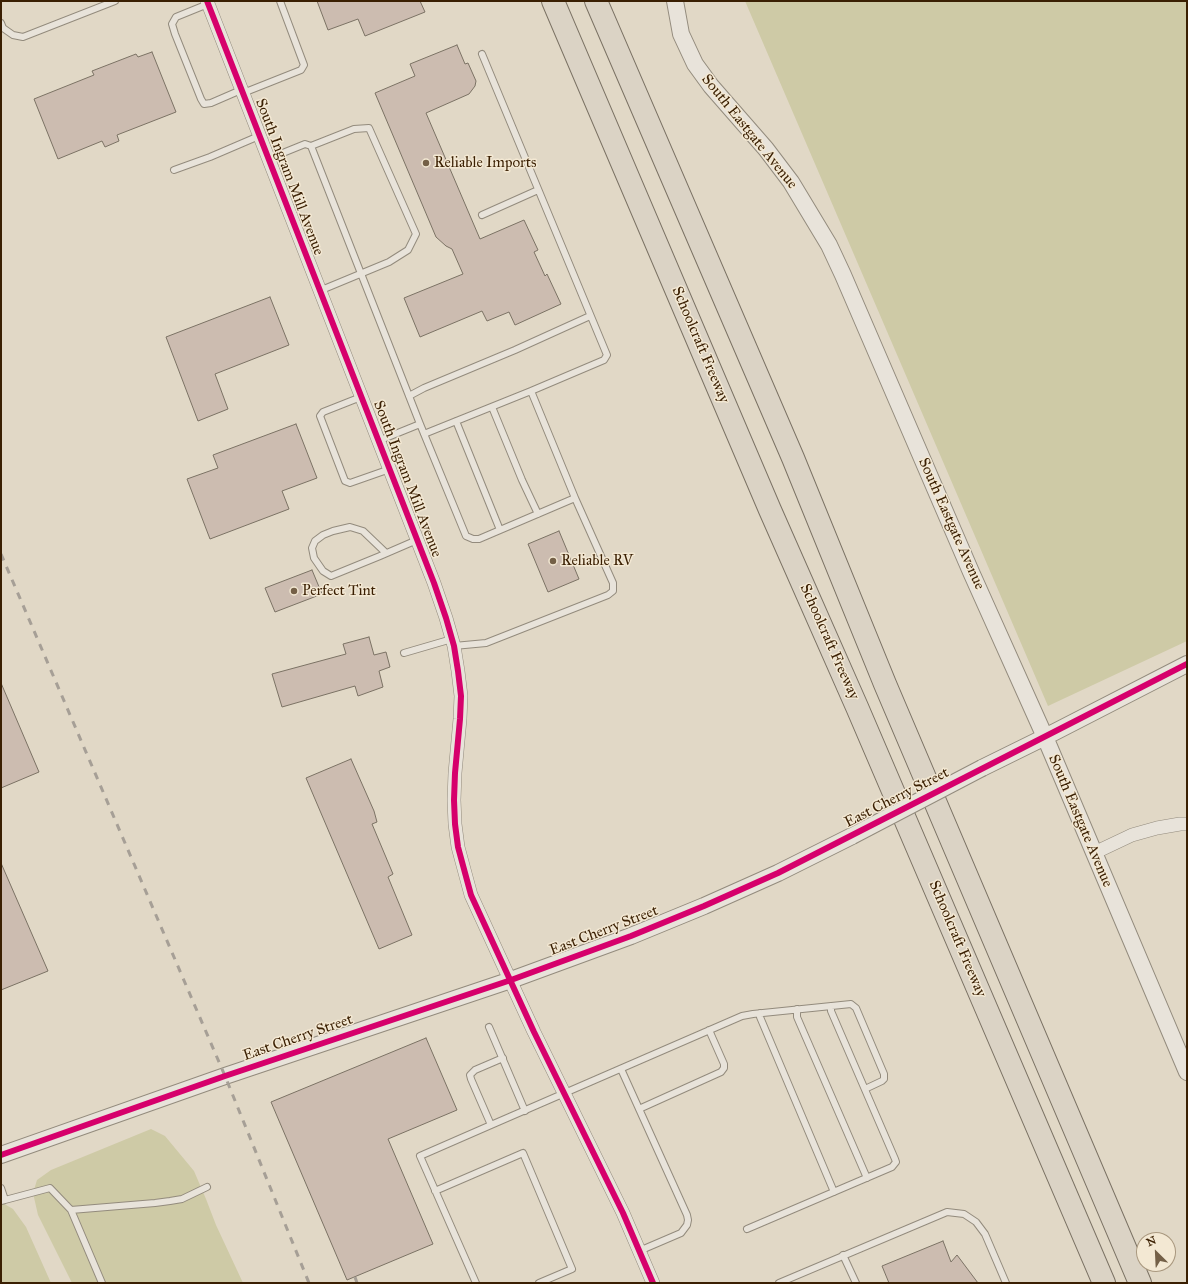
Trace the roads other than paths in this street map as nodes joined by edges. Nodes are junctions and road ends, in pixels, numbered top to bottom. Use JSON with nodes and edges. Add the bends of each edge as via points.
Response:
{"nodes":[{"id":1,"x":115,"y":1,"type":"edge"},
{"id":2,"x":280,"y":1,"type":"edge"},
{"id":3,"x":553,"y":1,"type":"edge"},
{"id":4,"x":675,"y":1,"type":"edge"},
{"id":5,"x":207,"y":2,"type":"edge"},
{"id":6,"x":596,"y":2,"type":"edge"},
{"id":7,"x":1,"y":23,"type":"edge"},
{"id":8,"x":482,"y":54,"type":"dead end"},
{"id":9,"x":242,"y":92,"type":"junction"},
{"id":10,"x":259,"y":136,"type":"junction"},
{"id":11,"x":308,"y":145,"type":"junction"},
{"id":12,"x":268,"y":159,"type":"junction"},
{"id":13,"x":174,"y":170,"type":"dead end"},
{"id":14,"x":538,"y":190,"type":"junction"},
{"id":15,"x":482,"y":215,"type":"dead end"},
{"id":16,"x":361,"y":274,"type":"junction"},
{"id":17,"x":320,"y":291,"type":"junction"},
{"id":18,"x":590,"y":316,"type":"junction"},
{"id":19,"x":531,"y":391,"type":"junction"},
{"id":20,"x":409,"y":396,"type":"junction"},
{"id":21,"x":361,"y":397,"type":"junction"},
{"id":22,"x":492,"y":407,"type":"junction"},
{"id":23,"x":456,"y":421,"type":"junction"},
{"id":24,"x":420,"y":424,"type":"junction"},
{"id":25,"x":424,"y":434,"type":"junction"},
{"id":26,"x":378,"y":441,"type":"junction"},
{"id":27,"x":390,"y":469,"type":"junction"},
{"id":28,"x":575,"y":498,"type":"junction"},
{"id":29,"x":538,"y":514,"type":"junction"},
{"id":30,"x":500,"y":530,"type":"junction"},
{"id":31,"x":417,"y":540,"type":"junction"},
{"id":32,"x":386,"y":553,"type":"junction"},
{"id":33,"x":453,"y":642,"type":"junction"},
{"id":34,"x":404,"y":652,"type":"dead end"},
{"id":35,"x":1187,"y":664,"type":"edge"},
{"id":36,"x":1045,"y":737,"type":"junction"},
{"id":37,"x":1187,"y":824,"type":"edge"},
{"id":38,"x":1094,"y":853,"type":"junction"},
{"id":39,"x":510,"y":980,"type":"junction"},
{"id":40,"x":831,"y":1006,"type":"junction"},
{"id":41,"x":797,"y":1010,"type":"junction"},
{"id":42,"x":760,"y":1013,"type":"junction"},
{"id":43,"x":489,"y":1027,"type":"dead end"},
{"id":44,"x":709,"y":1030,"type":"junction"},
{"id":45,"x":503,"y":1058,"type":"junction"},
{"id":46,"x":621,"y":1068,"type":"junction"},
{"id":47,"x":1187,"y":1072,"type":"edge"},
{"id":48,"x":865,"y":1089,"type":"junction"},
{"id":49,"x":564,"y":1094,"type":"junction"},
{"id":50,"x":639,"y":1109,"type":"junction"},
{"id":51,"x":525,"y":1111,"type":"junction"},
{"id":52,"x":491,"y":1125,"type":"junction"},
{"id":53,"x":1,"y":1155,"type":"edge"},
{"id":54,"x":867,"y":1178,"type":"junction"},
{"id":55,"x":208,"y":1187,"type":"dead end"},
{"id":56,"x":1,"y":1188,"type":"edge"},
{"id":57,"x":435,"y":1191,"type":"junction"},
{"id":58,"x":834,"y":1192,"type":"junction"},
{"id":59,"x":3,"y":1200,"type":"edge"},
{"id":60,"x":71,"y":1210,"type":"junction"},
{"id":61,"x":747,"y":1229,"type":"dead end"},
{"id":62,"x":639,"y":1251,"type":"junction"},
{"id":63,"x":843,"y":1255,"type":"junction"},
{"id":64,"x":102,"y":1283,"type":"edge"},
{"id":65,"x":476,"y":1283,"type":"edge"},
{"id":66,"x":539,"y":1283,"type":"edge"},
{"id":67,"x":653,"y":1283,"type":"edge"},
{"id":68,"x":779,"y":1283,"type":"edge"},
{"id":69,"x":856,"y":1283,"type":"edge"},
{"id":70,"x":1006,"y":1283,"type":"edge"},
{"id":71,"x":1104,"y":1283,"type":"edge"},
{"id":72,"x":1140,"y":1283,"type":"edge"}],
"edges":[{"from":1,"to":7,"type":"lane","via":[[23,37],[13,35],[3,28]]},
{"from":2,"to":9,"type":"lane","via":[[304,65],[301,70]]},
{"from":3,"to":71,"type":"highway","name":"Schoolcraft Freeway"},
{"from":4,"to":36,"type":"street","name":"South Eastgate Avenue","via":[[682,34],[695,64],[791,182],[829,246]]},
{"from":5,"to":9,"type":"street","name":"South Ingram Mill Avenue"},
{"from":5,"to":9,"type":"lane","via":[[176,17],[172,24],[200,99],[204,104]]},
{"from":6,"to":72,"type":"highway","via":[[780,430],[885,684]]},
{"from":8,"to":14,"type":"lane"},
{"from":9,"to":10,"type":"street","name":"South Ingram Mill Avenue"},
{"from":10,"to":12,"type":"street","name":"South Ingram Mill Avenue"},
{"from":10,"to":13,"type":"lane"},
{"from":11,"to":12,"type":"lane"},
{"from":11,"to":16,"type":"lane"},
{"from":11,"to":16,"type":"lane","via":[[354,129],[369,128],[416,234],[408,250],[390,262]]},
{"from":12,"to":17,"type":"street","name":"South Ingram Mill Avenue"},
{"from":14,"to":15,"type":"lane"},
{"from":14,"to":18,"type":"lane"},
{"from":16,"to":17,"type":"lane"},
{"from":16,"to":20,"type":"lane"},
{"from":17,"to":21,"type":"street","name":"South Ingram Mill Avenue"},
{"from":18,"to":19,"type":"lane","via":[[607,355],[604,360]]},
{"from":18,"to":20,"type":"lane"},
{"from":19,"to":22,"type":"lane"},
{"from":19,"to":28,"type":"lane"},
{"from":20,"to":24,"type":"lane"},
{"from":21,"to":26,"type":"street","name":"South Ingram Mill Avenue"},
{"from":21,"to":27,"type":"lane","via":[[323,412],[320,416],[345,481],[350,483]]},
{"from":22,"to":23,"type":"lane"},
{"from":22,"to":29,"type":"lane"},
{"from":23,"to":25,"type":"lane"},
{"from":23,"to":30,"type":"lane"},
{"from":24,"to":25,"type":"lane"},
{"from":24,"to":26,"type":"lane"},
{"from":25,"to":30,"type":"lane","via":[[466,536],[479,540]]},
{"from":26,"to":27,"type":"street","name":"South Ingram Mill Avenue"},
{"from":27,"to":31,"type":"street","name":"South Ingram Mill Avenue"},
{"from":28,"to":29,"type":"lane"},
{"from":28,"to":33,"type":"lane","via":[[613,584],[613,591],[486,643]]},
{"from":29,"to":30,"type":"lane"},
{"from":31,"to":32,"type":"lane"},
{"from":31,"to":33,"type":"street","name":"South Ingram Mill Avenue"},
{"from":32,"to":32,"type":"lane","via":[[331,576],[322,571],[314,558],[312,548],[315,541],[323,535],[333,530],[350,528],[363,531]]},
{"from":33,"to":34,"type":"lane"},
{"from":33,"to":39,"type":"street","name":"South Ingram Mill Avenue","via":[[461,696],[454,800],[458,847],[471,894]]},
{"from":35,"to":36,"type":"street","name":"East Cherry Street"},
{"from":36,"to":38,"type":"street","name":"South Eastgate Avenue"},
{"from":36,"to":39,"type":"street","name":"East Cherry Street","bridge":true,"via":[[778,873],[631,936]]},
{"from":37,"to":38,"type":"street","via":[[1132,835]]},
{"from":38,"to":47,"type":"street","name":"South Eastgate Avenue"},
{"from":39,"to":49,"type":"street","name":"South Ingram Mill Avenue"},
{"from":39,"to":53,"type":"street","name":"East Cherry Street"},
{"from":40,"to":41,"type":"lane"},
{"from":40,"to":48,"type":"lane"},
{"from":40,"to":48,"type":"lane","via":[[854,1005],[884,1074],[882,1081]]},
{"from":41,"to":42,"type":"lane"},
{"from":41,"to":54,"type":"lane","via":[[797,1017]]},
{"from":42,"to":44,"type":"lane","via":[[742,1016]]},
{"from":42,"to":58,"type":"lane"},
{"from":43,"to":45,"type":"lane"},
{"from":44,"to":46,"type":"lane"},
{"from":44,"to":50,"type":"lane","via":[[724,1064],[722,1072]]},
{"from":45,"to":51,"type":"lane"},
{"from":45,"to":52,"type":"lane","via":[[475,1070],[470,1075]]},
{"from":46,"to":49,"type":"lane"},
{"from":46,"to":50,"type":"lane"},
{"from":48,"to":54,"type":"lane","via":[[896,1162],[892,1167]]},
{"from":49,"to":51,"type":"lane"},
{"from":49,"to":62,"type":"street","name":"South Ingram Mill Avenue","via":[[607,1179]]},
{"from":50,"to":62,"type":"lane","via":[[688,1220],[681,1233]]},
{"from":51,"to":52,"type":"lane"},
{"from":52,"to":57,"type":"lane","via":[[420,1156]]},
{"from":54,"to":58,"type":"lane"},
{"from":55,"to":60,"type":"lane","via":[[182,1199]]},
{"from":56,"to":59,"type":"lane"},
{"from":57,"to":65,"type":"lane"},
{"from":57,"to":66,"type":"lane","via":[[523,1153],[572,1269]]},
{"from":58,"to":61,"type":"lane"},
{"from":59,"to":60,"type":"lane","via":[[50,1188]]},
{"from":60,"to":64,"type":"lane"},
{"from":62,"to":67,"type":"street","name":"South Ingram Mill Avenue"},
{"from":63,"to":68,"type":"lane"},
{"from":63,"to":69,"type":"lane"},
{"from":63,"to":70,"type":"lane","via":[[947,1212],[964,1214],[976,1222],[985,1234]]}]}
